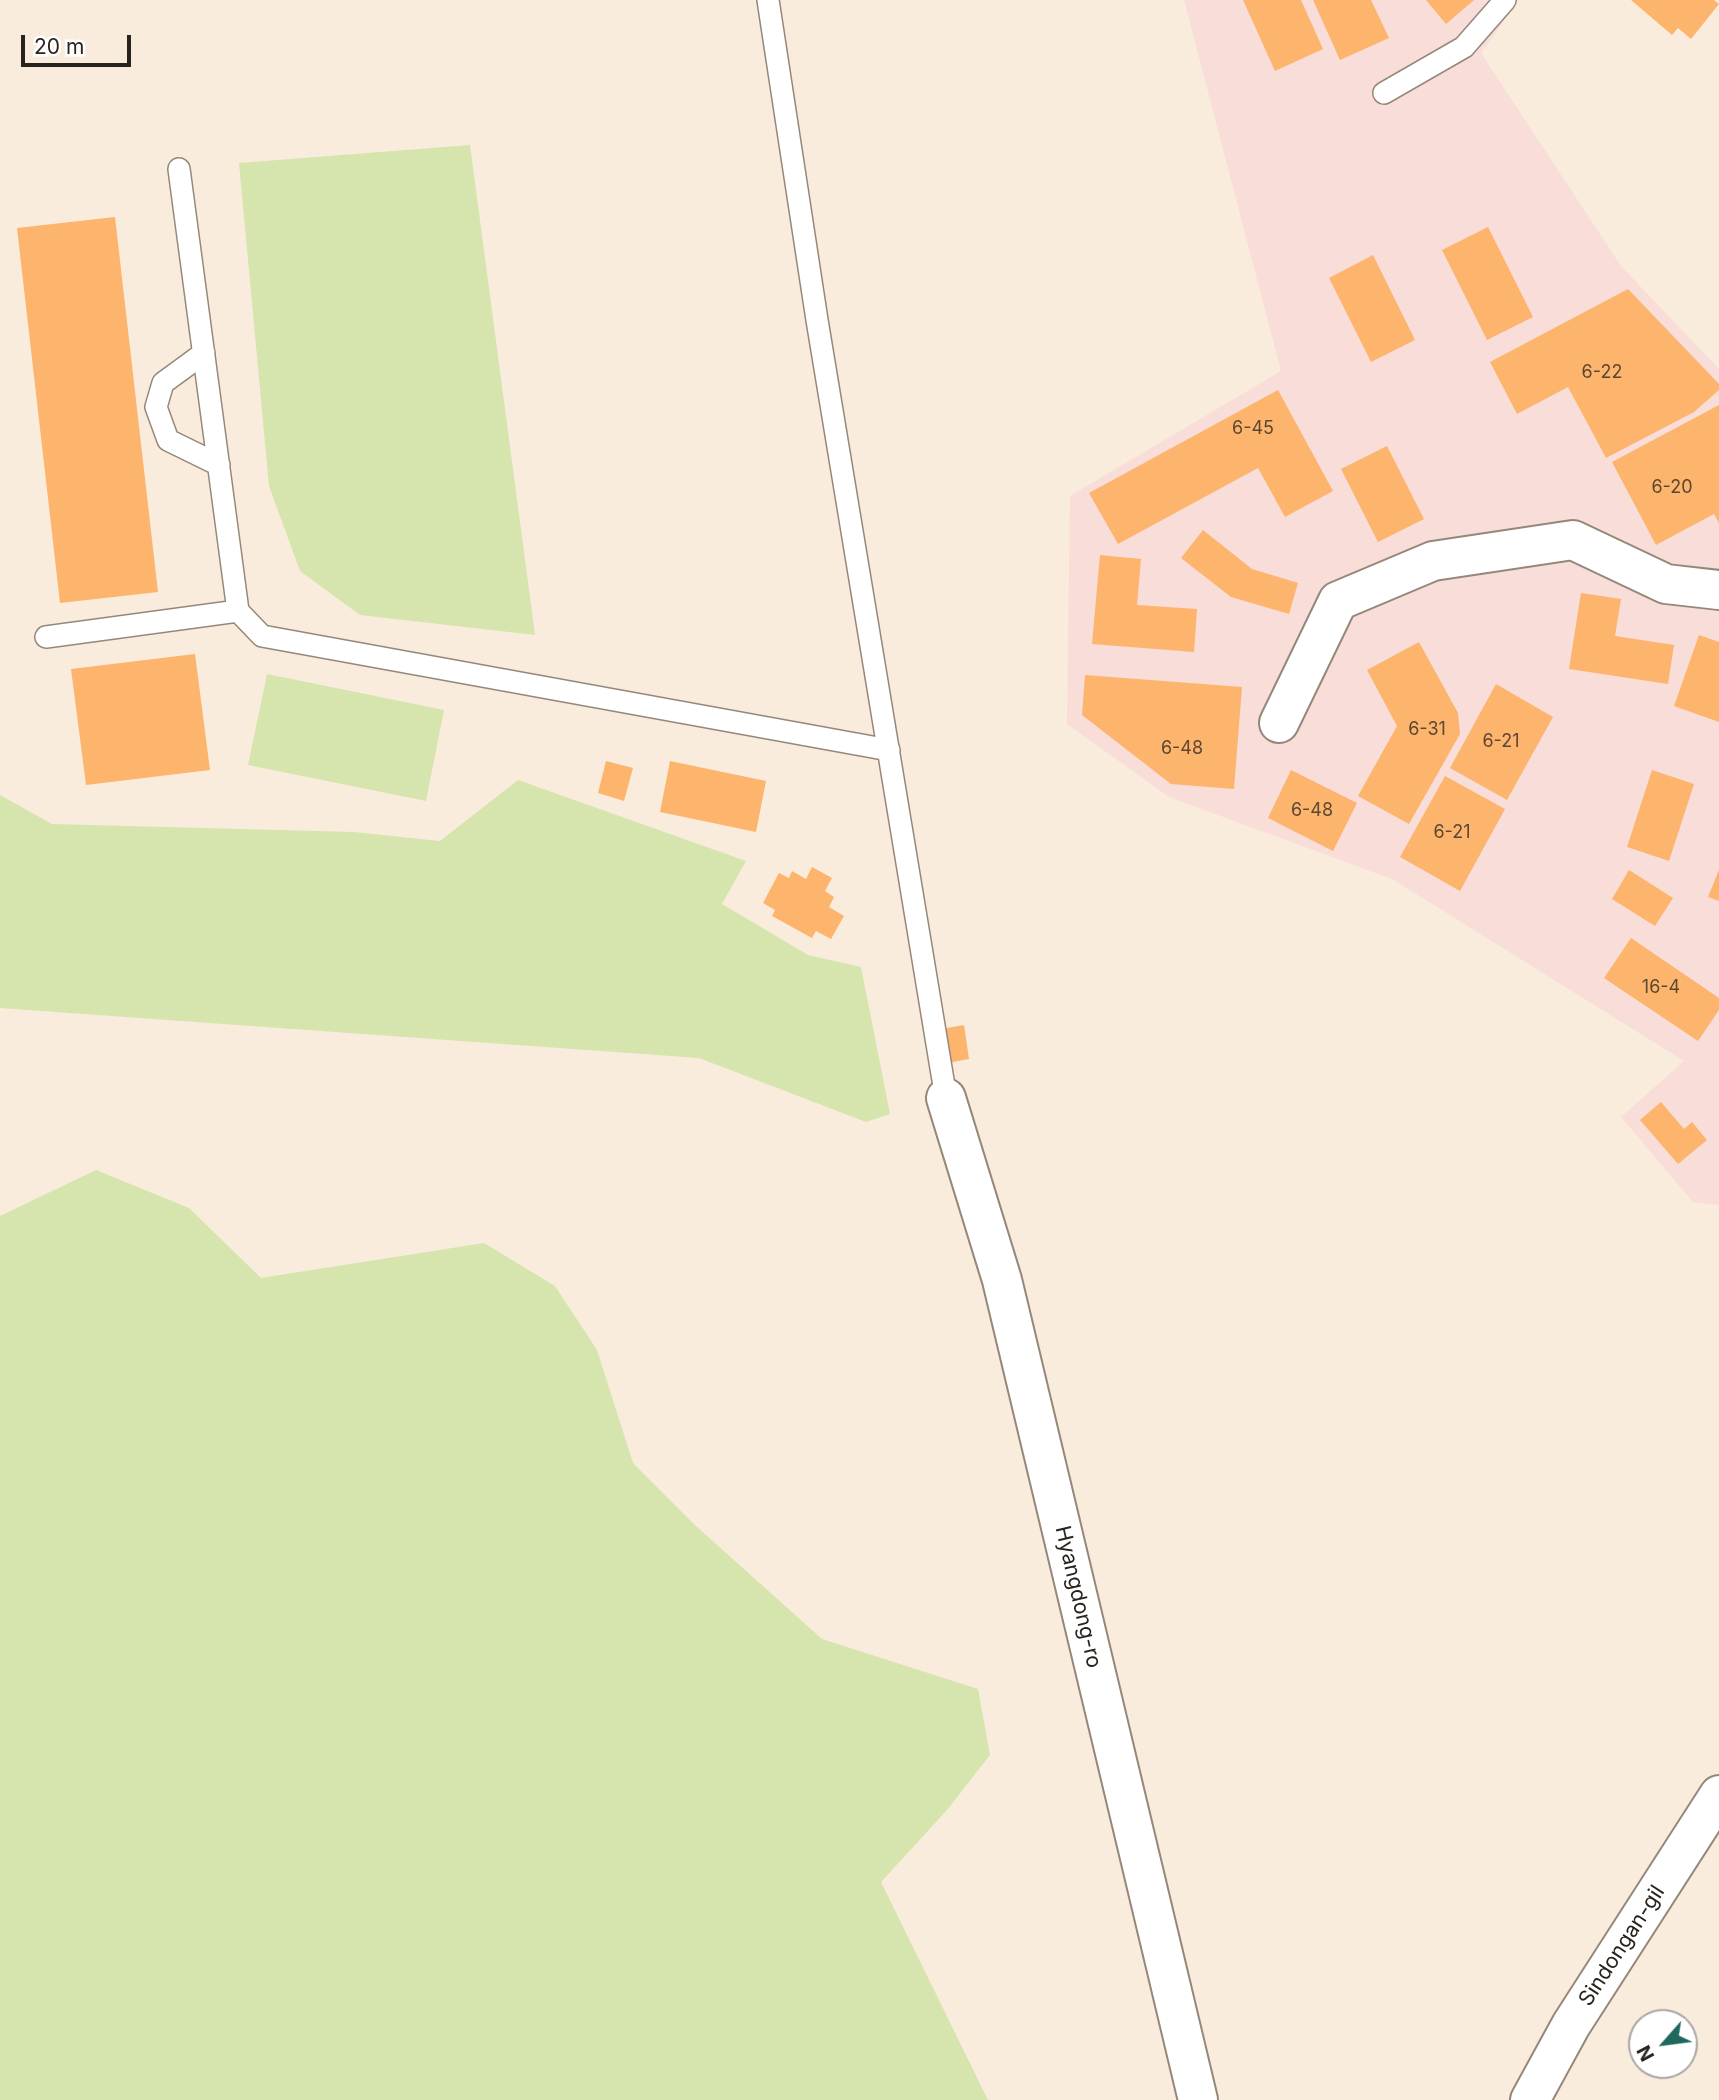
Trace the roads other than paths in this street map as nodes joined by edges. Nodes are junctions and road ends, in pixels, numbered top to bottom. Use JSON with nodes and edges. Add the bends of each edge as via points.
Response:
{"nodes":[{"id":1,"x":768,"y":0,"type":"edge"},
{"id":2,"x":1505,"y":0,"type":"edge"},
{"id":3,"x":1384,"y":93,"type":"dead end"},
{"id":4,"x":179,"y":169,"type":"dead end"},
{"id":5,"x":204,"y":352,"type":"junction"},
{"id":6,"x":219,"y":465,"type":"junction"},
{"id":7,"x":1719,"y":590,"type":"edge"},
{"id":8,"x":238,"y":611,"type":"junction"},
{"id":9,"x":46,"y":637,"type":"dead end"},
{"id":10,"x":1279,"y":723,"type":"dead end"},
{"id":11,"x":889,"y":750,"type":"junction"},
{"id":12,"x":946,"y":1098,"type":"joint"},
{"id":13,"x":1719,"y":1796,"type":"edge"},
{"id":14,"x":1198,"y":2100,"type":"edge"},
{"id":15,"x":1530,"y":2100,"type":"edge"}],
"edges":[{"from":1,"to":11,"type":"lane"},
{"from":2,"to":3,"type":"lane","via":[[1464,47]]},
{"from":4,"to":5,"type":"lane"},
{"from":5,"to":6,"type":"lane"},
{"from":5,"to":6,"type":"lane","via":[[163,383],[156,407],[168,440]]},
{"from":6,"to":8,"type":"lane"},
{"from":7,"to":10,"type":"street","via":[[1666,584],[1573,540],[1433,561],[1338,601]]},
{"from":8,"to":9,"type":"lane"},
{"from":8,"to":11,"type":"lane","via":[[262,636]]},
{"from":11,"to":12,"type":"lane"},
{"from":12,"to":14,"type":"street","name":"Hyangdong-ro","via":[[1002,1280]]},
{"from":13,"to":15,"type":"street","name":"Sindongan-gil","via":[[1571,2025]]}]}
